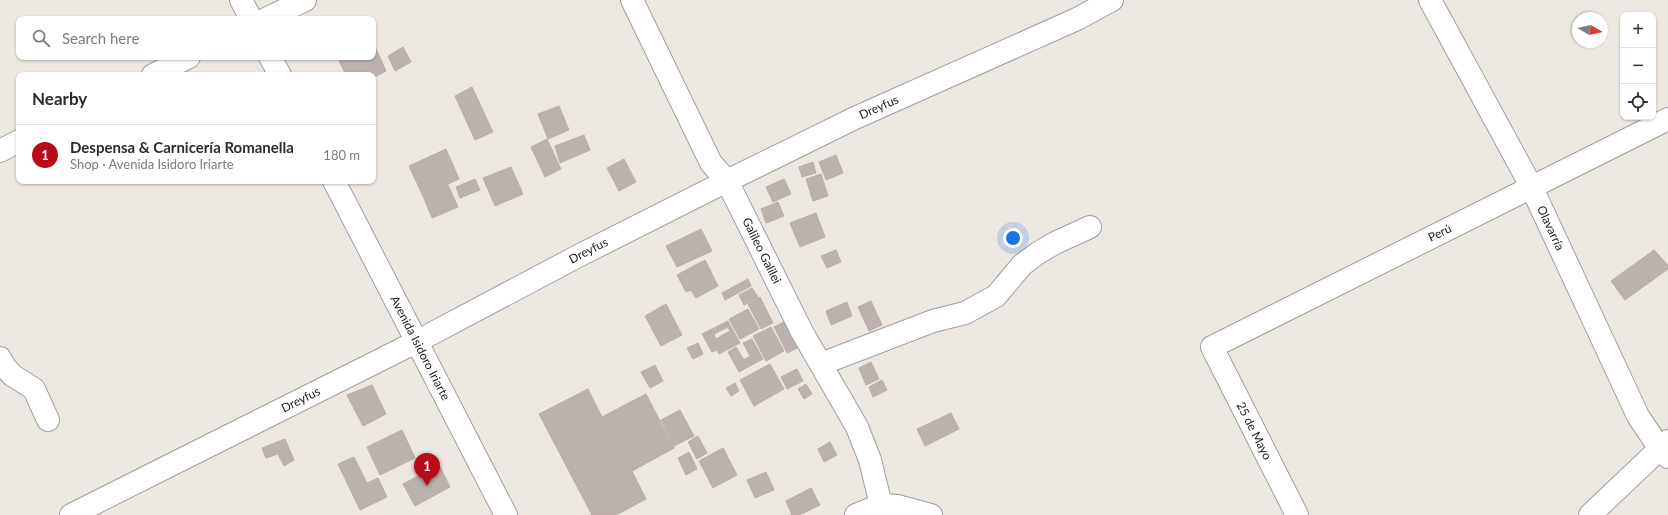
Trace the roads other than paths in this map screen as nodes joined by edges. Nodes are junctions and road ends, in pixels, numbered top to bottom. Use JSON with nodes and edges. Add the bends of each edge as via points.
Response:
{"nodes":[{"id":1,"x":241,"y":0,"type":"edge"},
{"id":2,"x":304,"y":0,"type":"edge"},
{"id":3,"x":632,"y":0,"type":"edge"},
{"id":4,"x":1112,"y":0,"type":"edge"},
{"id":5,"x":1430,"y":0,"type":"edge"},
{"id":6,"x":249,"y":16,"type":"edge"},
{"id":7,"x":272,"y":16,"type":"edge"},
{"id":8,"x":184,"y":60,"type":"edge"},
{"id":9,"x":272,"y":60,"type":"edge"},
{"id":10,"x":159,"y":72,"type":"edge"},
{"id":11,"x":278,"y":72,"type":"edge"},
{"id":12,"x":1668,"y":119,"type":"edge"},
{"id":13,"x":16,"y":143,"type":"edge"},
{"id":14,"x":0,"y":151,"type":"edge"},
{"id":15,"x":728,"y":181,"type":"junction"},
{"id":16,"x":336,"y":184,"type":"edge"},
{"id":17,"x":1531,"y":186,"type":"junction"},
{"id":18,"x":1090,"y":227,"type":"dead end"},
{"id":19,"x":416,"y":342,"type":"junction"},
{"id":20,"x":1212,"y":347,"type":"joint"},
{"id":21,"x":0,"y":358,"type":"edge"},
{"id":22,"x":821,"y":364,"type":"junction"},
{"id":23,"x":48,"y":420,"type":"dead end"},
{"id":24,"x":1665,"y":449,"type":"edge"},
{"id":25,"x":881,"y":505,"type":"junction"},
{"id":26,"x":76,"y":514,"type":"edge"},
{"id":27,"x":506,"y":515,"type":"edge"},
{"id":28,"x":856,"y":515,"type":"edge"},
{"id":29,"x":930,"y":515,"type":"edge"},
{"id":30,"x":1297,"y":515,"type":"edge"},
{"id":31,"x":1590,"y":515,"type":"edge"}],
"edges":[{"from":1,"to":6,"type":"street"},
{"from":2,"to":7,"type":"street"},
{"from":3,"to":15,"type":"street","name":"Galileo Galilei","via":[[711,163]]},
{"from":4,"to":15,"type":"street","name":"Dreyfus","via":[[1024,44],[855,118]]},
{"from":5,"to":17,"type":"street","name":"Olavarría"},
{"from":8,"to":10,"type":"street"},
{"from":9,"to":11,"type":"street"},
{"from":12,"to":17,"type":"street","name":"Perú"},
{"from":13,"to":14,"type":"street"},
{"from":15,"to":19,"type":"street","name":"Dreyfus","via":[[582,254]]},
{"from":15,"to":22,"type":"street","name":"Galileo Galilei","via":[[802,332]]},
{"from":16,"to":19,"type":"street","name":"Avenida Isidoro Iriarte"},
{"from":17,"to":20,"type":"street","name":"Perú"},
{"from":17,"to":24,"type":"street","name":"Olavarría","via":[[1638,416]]},
{"from":18,"to":22,"type":"street","via":[[1038,253],[1022,265],[996,296],[965,313],[933,321]]},
{"from":19,"to":26,"type":"street","name":"Dreyfus"},
{"from":19,"to":27,"type":"street","name":"Avenida Isidoro Iriarte"},
{"from":20,"to":30,"type":"street","name":"25 de Mayo"},
{"from":21,"to":23,"type":"street","via":[[12,375],[34,389]]},
{"from":22,"to":25,"type":"street","name":"Galileo Galilei","via":[[857,427],[870,460]]},
{"from":24,"to":31,"type":"street"},
{"from":25,"to":28,"type":"street"},
{"from":25,"to":29,"type":"street","via":[[898,506]]}]}
